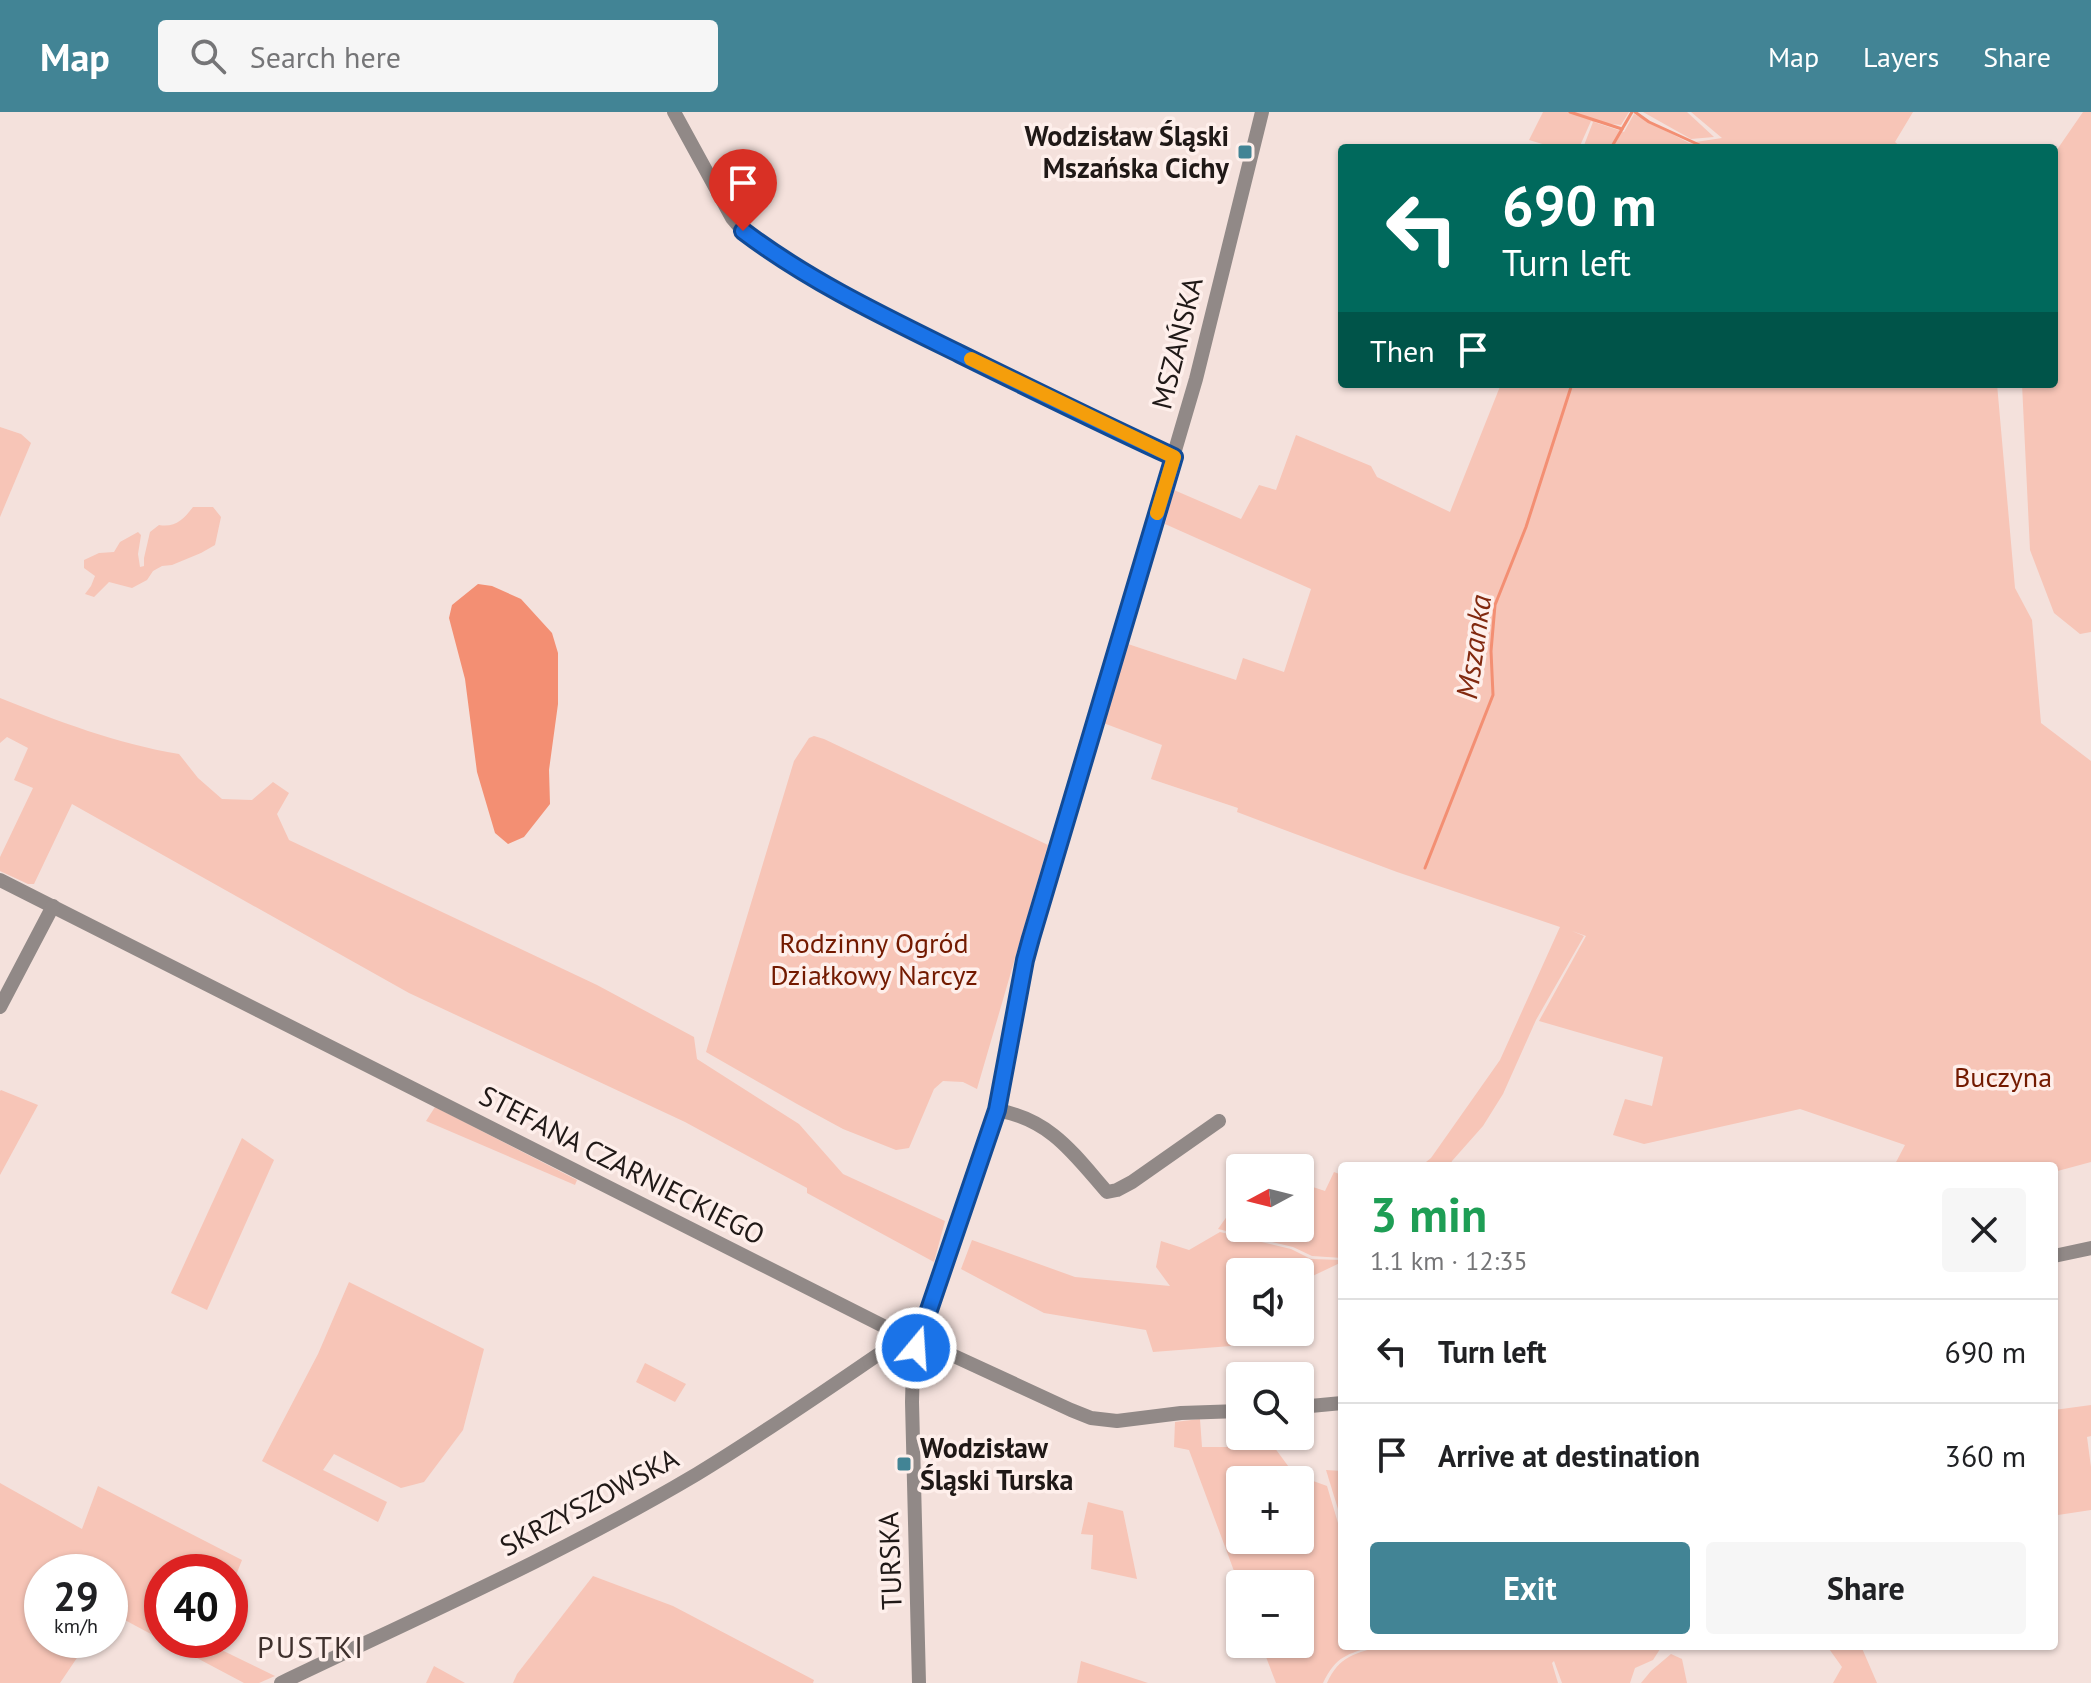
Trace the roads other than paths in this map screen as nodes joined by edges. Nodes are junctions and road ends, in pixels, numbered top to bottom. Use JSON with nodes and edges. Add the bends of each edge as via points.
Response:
{"nodes":[{"id":1,"x":674,"y":112,"type":"edge"},
{"id":2,"x":1262,"y":112,"type":"edge"},
{"id":3,"x":1174,"y":457,"type":"junction"},
{"id":4,"x":0,"y":880,"type":"edge"},
{"id":5,"x":53,"y":906,"type":"junction"},
{"id":6,"x":0,"y":1007,"type":"edge"},
{"id":7,"x":997,"y":1110,"type":"junction"},
{"id":8,"x":1219,"y":1121,"type":"dead end"},
{"id":9,"x":2091,"y":1248,"type":"edge"},
{"id":10,"x":2058,"y":1255,"type":"edge"},
{"id":11,"x":924,"y":1322,"type":"joint"},
{"id":12,"x":911,"y":1339,"type":"junction"},
{"id":13,"x":1338,"y":1403,"type":"edge"},
{"id":14,"x":1314,"y":1406,"type":"edge"},
{"id":15,"x":1226,"y":1411,"type":"edge"},
{"id":16,"x":281,"y":1683,"type":"edge"},
{"id":17,"x":919,"y":1683,"type":"edge"}],
"edges":[{"from":1,"to":3,"type":"street","via":[[732,218],[773,254],[904,327]]},
{"from":2,"to":3,"type":"street","name":"MSZAŃSKA"},
{"from":3,"to":7,"type":"street","name":"MSZAŃSKA","via":[[1029,947]]},
{"from":4,"to":5,"type":"street","name":"STEFANA CZARNIECKIEGO"},
{"from":5,"to":6,"type":"street"},
{"from":5,"to":12,"type":"street","name":"STEFANA CZARNIECKIEGO"},
{"from":7,"to":8,"type":"street","via":[[1040,1124],[1107,1192],[1132,1182]]},
{"from":7,"to":11,"type":"street","name":"MSZAŃSKA"},
{"from":9,"to":10,"type":"street"},
{"from":11,"to":12,"type":"street","name":"TURSKA"},
{"from":12,"to":15,"type":"street","name":"STEFANA CZARNIECKIEGO","via":[[1091,1418],[1117,1421]]},
{"from":12,"to":16,"type":"street","name":"SKRZYSZOWSKA","via":[[695,1475],[519,1569]]},
{"from":12,"to":17,"type":"street","name":"TURSKA"},
{"from":13,"to":14,"type":"street"}]}
